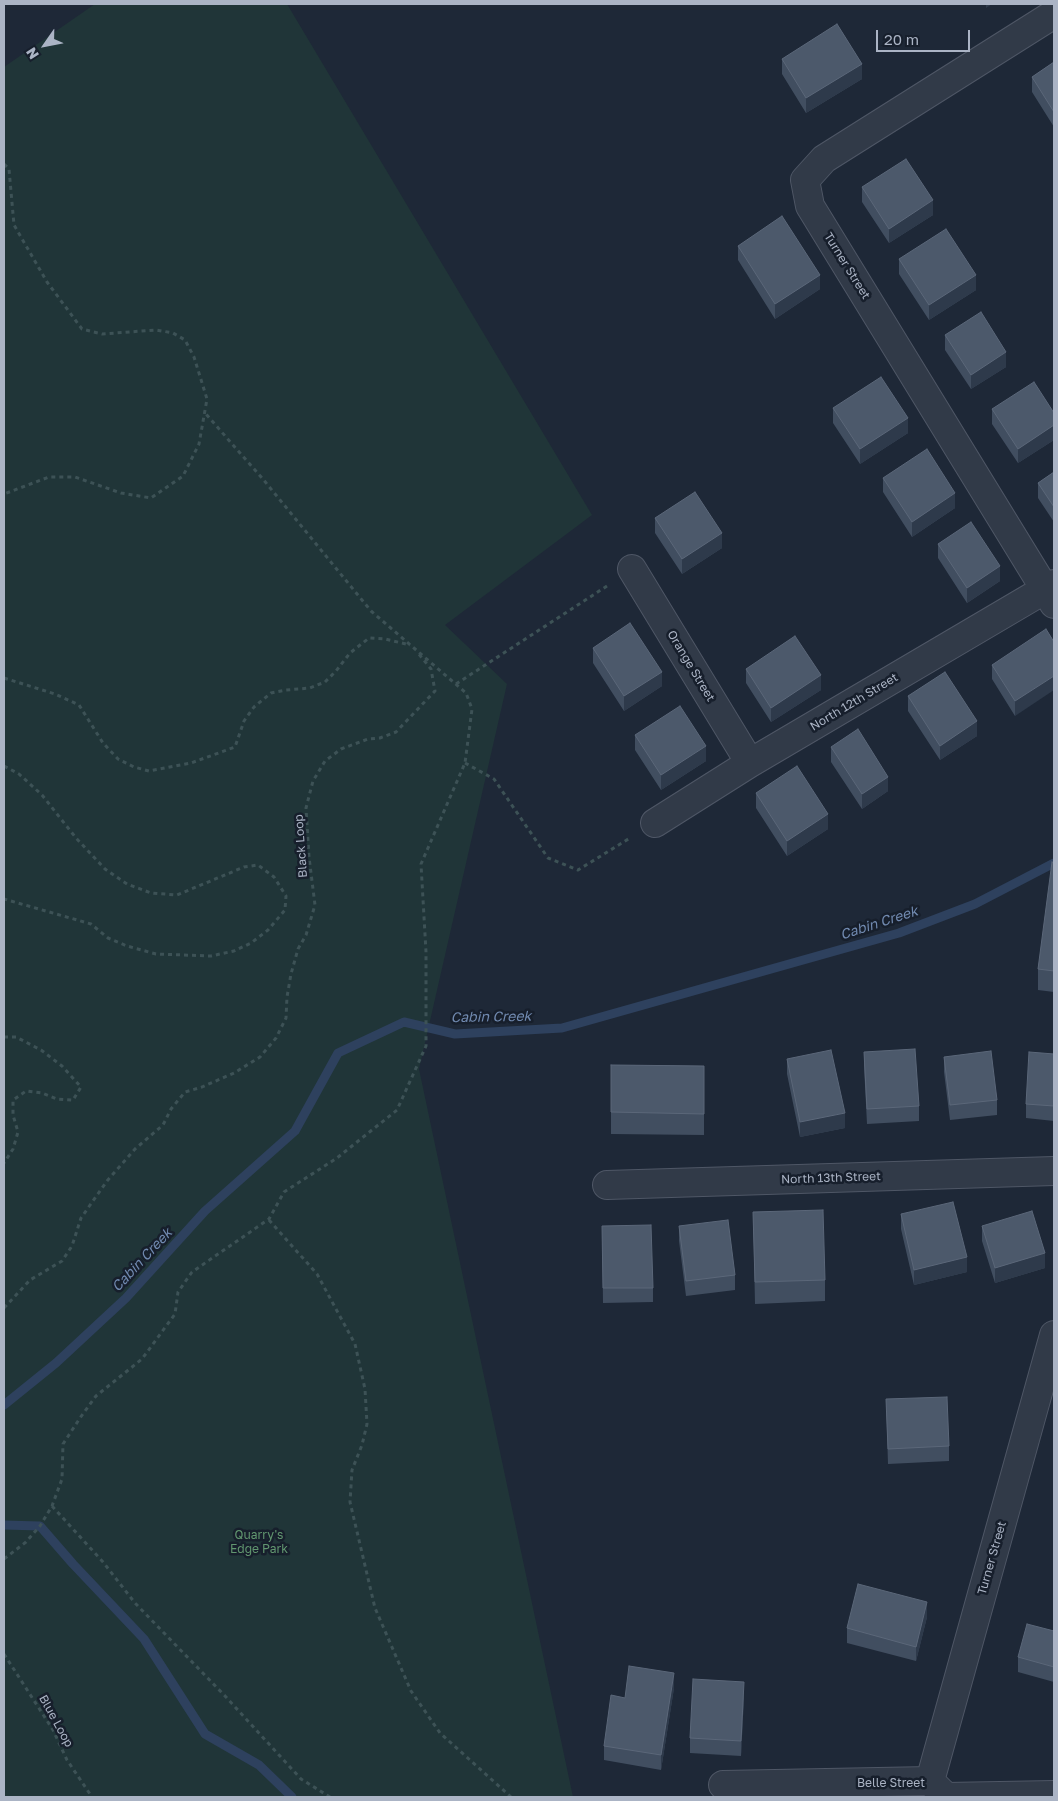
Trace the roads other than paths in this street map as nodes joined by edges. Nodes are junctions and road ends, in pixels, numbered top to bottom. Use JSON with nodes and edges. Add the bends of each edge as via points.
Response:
{"nodes":[{"id":1,"x":1054,"y":14,"type":"edge"},
{"id":2,"x":632,"y":569,"type":"road end"},
{"id":3,"x":1051,"y":592,"type":"edge"},
{"id":4,"x":750,"y":763,"type":"junction"},
{"id":5,"x":655,"y":823,"type":"road end"},
{"id":6,"x":1054,"y":1171,"type":"edge"},
{"id":7,"x":607,"y":1185,"type":"dead end"},
{"id":8,"x":1054,"y":1335,"type":"edge"},
{"id":9,"x":930,"y":1782,"type":"junction"},
{"id":10,"x":723,"y":1786,"type":"dead end"},
{"id":11,"x":1054,"y":1795,"type":"edge"}],
"edges":[{"from":1,"to":3,"type":"street","name":"Turner Street","via":[[824,159],[805,180],[810,206]]},
{"from":2,"to":4,"type":"street","name":"Orange Street"},
{"from":3,"to":4,"type":"street","name":"North 12th Street"},
{"from":4,"to":5,"type":"street","name":"North 12th Street"},
{"from":6,"to":7,"type":"street","name":"North 13th Street"},
{"from":8,"to":9,"type":"street","name":"Turner Street"},
{"from":9,"to":10,"type":"street","name":"Belle Street"},
{"from":9,"to":11,"type":"street","name":"Belle Street","via":[[946,1797]]}]}
